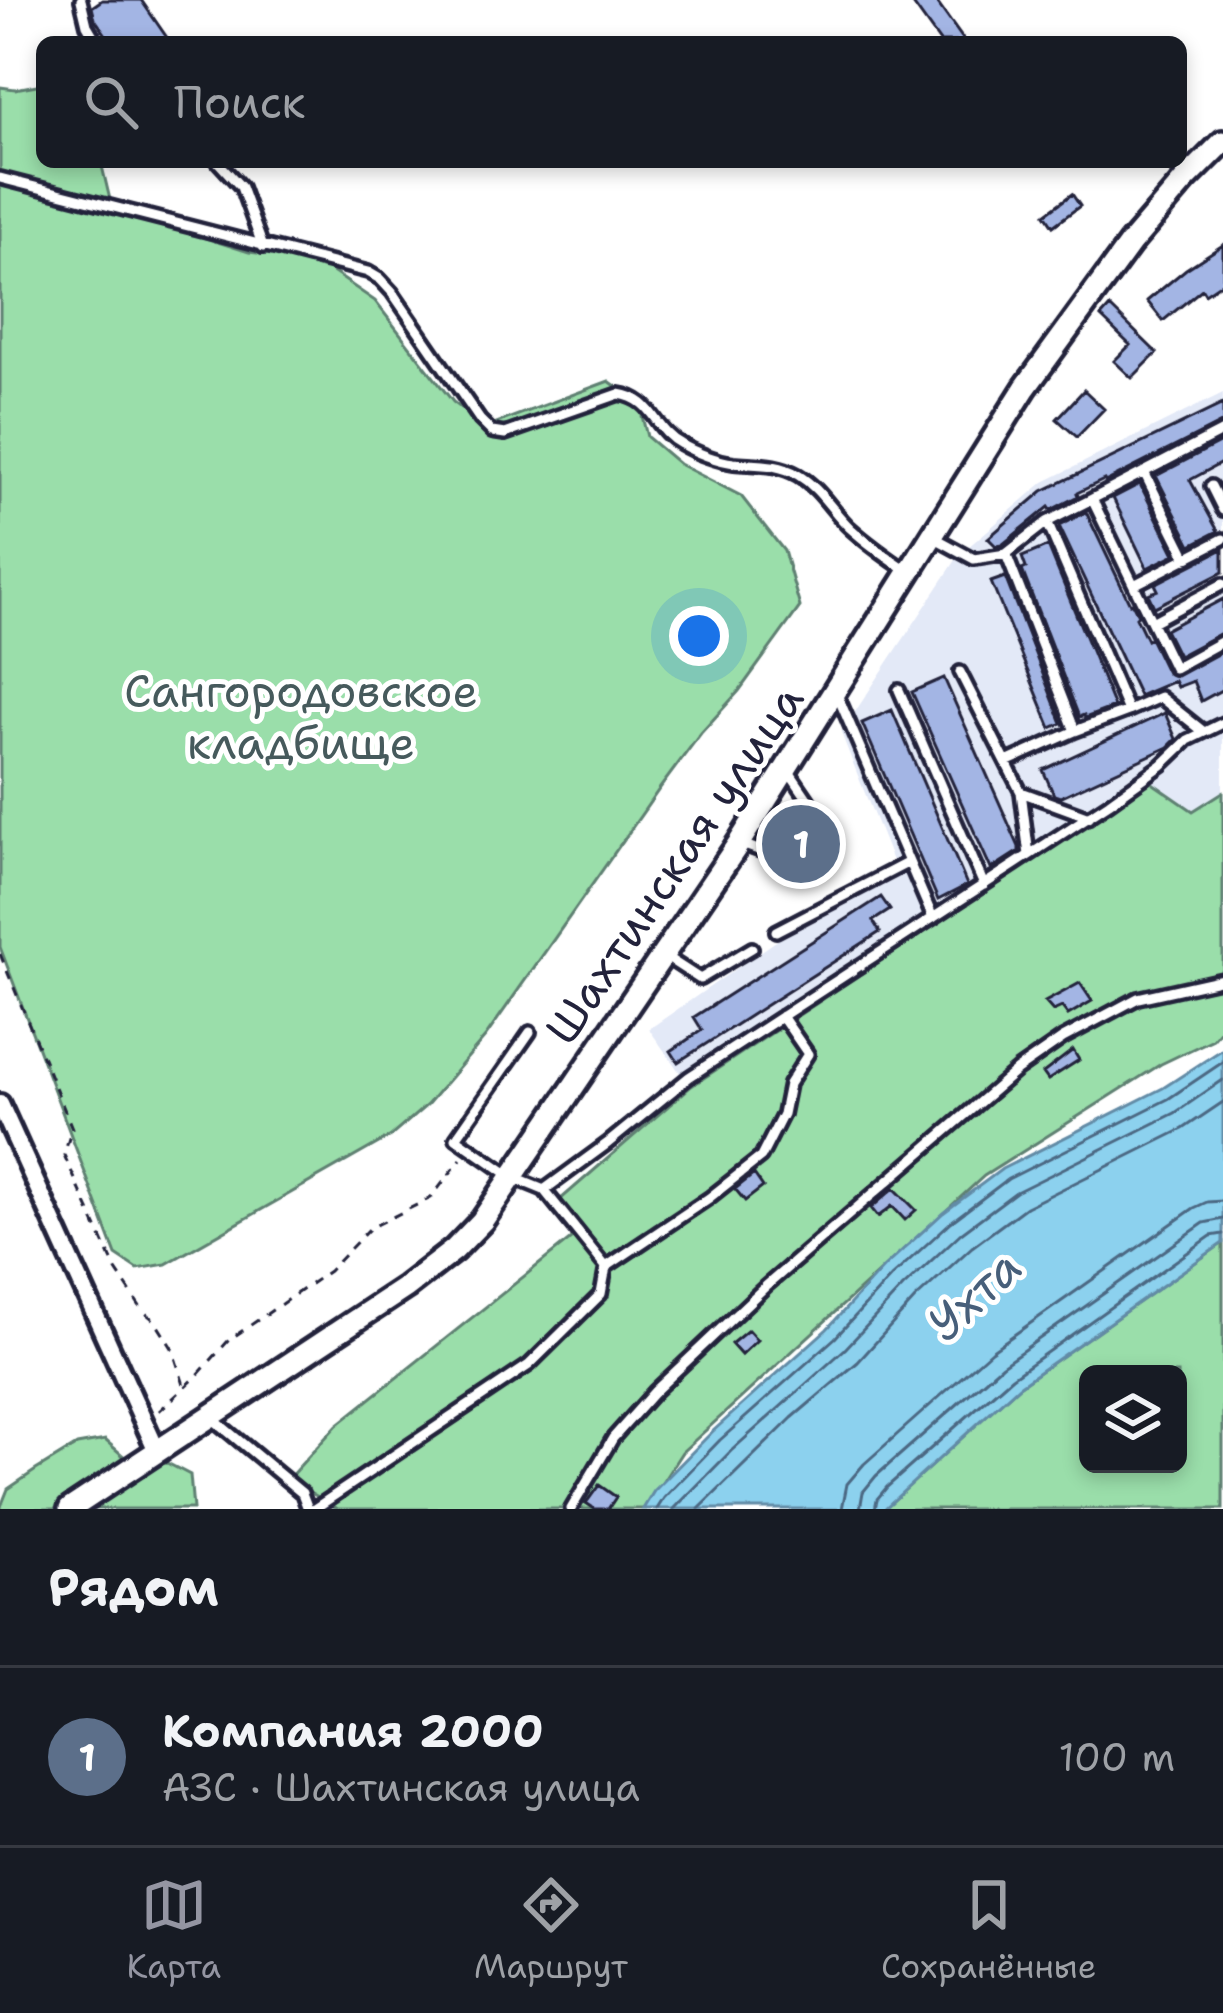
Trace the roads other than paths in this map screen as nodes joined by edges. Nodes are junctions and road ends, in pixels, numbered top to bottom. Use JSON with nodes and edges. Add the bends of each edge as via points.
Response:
{"nodes":[{"id":1,"x":81,"y":0,"type":"edge"},
{"id":2,"x":93,"y":36,"type":"edge"},
{"id":3,"x":1223,"y":142,"type":"edge"},
{"id":4,"x":224,"y":168,"type":"edge"},
{"id":5,"x":0,"y":178,"type":"edge"},
{"id":6,"x":263,"y":247,"type":"junction"},
{"id":7,"x":1223,"y":430,"type":"edge"},
{"id":8,"x":1144,"y":472,"type":"junction"},
{"id":9,"x":1211,"y":486,"type":"dead end"},
{"id":10,"x":1092,"y":499,"type":"junction"},
{"id":11,"x":1223,"y":510,"type":"edge"},
{"id":12,"x":1047,"y":522,"type":"junction"},
{"id":13,"x":932,"y":537,"type":"junction"},
{"id":14,"x":1223,"y":539,"type":"edge"},
{"id":15,"x":1006,"y":554,"type":"junction"},
{"id":16,"x":1187,"y":557,"type":"junction"},
{"id":17,"x":910,"y":573,"type":"junction"},
{"id":18,"x":1223,"y":584,"type":"edge"},
{"id":19,"x":1134,"y":585,"type":"junction"},
{"id":20,"x":1152,"y":622,"type":"junction"},
{"id":21,"x":1223,"y":641,"type":"edge"},
{"id":22,"x":960,"y":673,"type":"dead end"},
{"id":23,"x":899,"y":690,"type":"dead end"},
{"id":24,"x":836,"y":692,"type":"junction"},
{"id":25,"x":1128,"y":711,"type":"junction"},
{"id":26,"x":1223,"y":724,"type":"edge"},
{"id":27,"x":1075,"y":731,"type":"junction"},
{"id":28,"x":1204,"y":733,"type":"junction"},
{"id":29,"x":1006,"y":762,"type":"junction"},
{"id":30,"x":786,"y":766,"type":"junction"},
{"id":31,"x":1021,"y":792,"type":"junction"},
{"id":32,"x":1089,"y":817,"type":"junction"},
{"id":33,"x":739,"y":843,"type":"junction"},
{"id":34,"x":1030,"y":855,"type":"junction"},
{"id":35,"x":909,"y":862,"type":"junction"},
{"id":36,"x":984,"y":885,"type":"junction"},
{"id":37,"x":934,"y":918,"type":"junction"},
{"id":38,"x":776,"y":931,"type":"dead end"},
{"id":39,"x":752,"y":948,"type":"dead end"},
{"id":40,"x":663,"y":955,"type":"junction"},
{"id":41,"x":1223,"y":979,"type":"edge"},
{"id":42,"x":782,"y":1016,"type":"junction"},
{"id":43,"x":530,"y":1032,"type":"dead end"},
{"id":44,"x":0,"y":1104,"type":"edge"},
{"id":45,"x":512,"y":1177,"type":"junction"},
{"id":46,"x":544,"y":1190,"type":"junction"},
{"id":47,"x":607,"y":1268,"type":"junction"},
{"id":48,"x":210,"y":1416,"type":"junction"},
{"id":49,"x":158,"y":1451,"type":"junction"},
{"id":50,"x":70,"y":1509,"type":"edge"},
{"id":51,"x":311,"y":1509,"type":"edge"},
{"id":52,"x":571,"y":1509,"type":"edge"}],
"edges":[{"from":1,"to":2,"type":"lane"},
{"from":3,"to":13,"type":"street","name":"Шахтинская улица","via":[[1077,314]]},
{"from":4,"to":6,"type":"lane","via":[[241,187]]},
{"from":5,"to":6,"type":"lane"},
{"from":6,"to":17,"type":"lane","via":[[380,279],[492,432],[635,396],[683,446],[797,475]]},
{"from":7,"to":8,"type":"lane"},
{"from":8,"to":10,"type":"lane"},
{"from":8,"to":16,"type":"lane"},
{"from":9,"to":11,"type":"lane"},
{"from":10,"to":12,"type":"lane"},
{"from":10,"to":19,"type":"lane"},
{"from":12,"to":15,"type":"lane"},
{"from":12,"to":25,"type":"lane"},
{"from":13,"to":15,"type":"lane","via":[[974,560]]},
{"from":13,"to":17,"type":"street","name":"Шахтинская улица"},
{"from":14,"to":16,"type":"lane"},
{"from":15,"to":27,"type":"lane"},
{"from":16,"to":19,"type":"lane"},
{"from":17,"to":24,"type":"street","name":"Шахтинская улица"},
{"from":18,"to":20,"type":"lane"},
{"from":19,"to":20,"type":"lane"},
{"from":20,"to":21,"type":"lane","via":[[1174,668]]},
{"from":22,"to":29,"type":"lane"},
{"from":23,"to":36,"type":"lane"},
{"from":24,"to":30,"type":"street","name":"Шахтинская улица"},
{"from":24,"to":35,"type":"lane"},
{"from":25,"to":27,"type":"lane"},
{"from":25,"to":28,"type":"lane","via":[[1160,698]]},
{"from":26,"to":28,"type":"lane"},
{"from":27,"to":29,"type":"lane"},
{"from":28,"to":32,"type":"lane"},
{"from":29,"to":31,"type":"lane"},
{"from":30,"to":33,"type":"street","name":"Шахтинская улица"},
{"from":30,"to":33,"type":"lane","via":[[809,802],[772,855]]},
{"from":31,"to":32,"type":"lane"},
{"from":31,"to":34,"type":"lane"},
{"from":32,"to":34,"type":"lane"},
{"from":33,"to":40,"type":"street","name":"Шахтинская улица"},
{"from":34,"to":36,"type":"lane"},
{"from":35,"to":37,"type":"lane"},
{"from":35,"to":38,"type":"lane"},
{"from":36,"to":37,"type":"lane"},
{"from":37,"to":42,"type":"lane"},
{"from":39,"to":40,"type":"lane","via":[[700,979]]},
{"from":40,"to":45,"type":"street","name":"Шахтинская улица"},
{"from":41,"to":52,"type":"lane","via":[[1138,998],[1017,1070],[655,1390],[613,1438]]},
{"from":42,"to":46,"type":"lane"},
{"from":42,"to":47,"type":"lane","via":[[808,1054],[761,1157]]},
{"from":43,"to":45,"type":"lane","via":[[456,1138]]},
{"from":44,"to":49,"type":"street"},
{"from":45,"to":46,"type":"lane"},
{"from":45,"to":48,"type":"street","name":"Шахтинская улица","via":[[454,1250]]},
{"from":46,"to":47,"type":"lane"},
{"from":47,"to":51,"type":"lane","via":[[601,1294],[529,1364]]},
{"from":48,"to":49,"type":"street","name":"Шахтинская улица"},
{"from":48,"to":51,"type":"lane"},
{"from":49,"to":50,"type":"street","name":"Шахтинская улица"}]}
